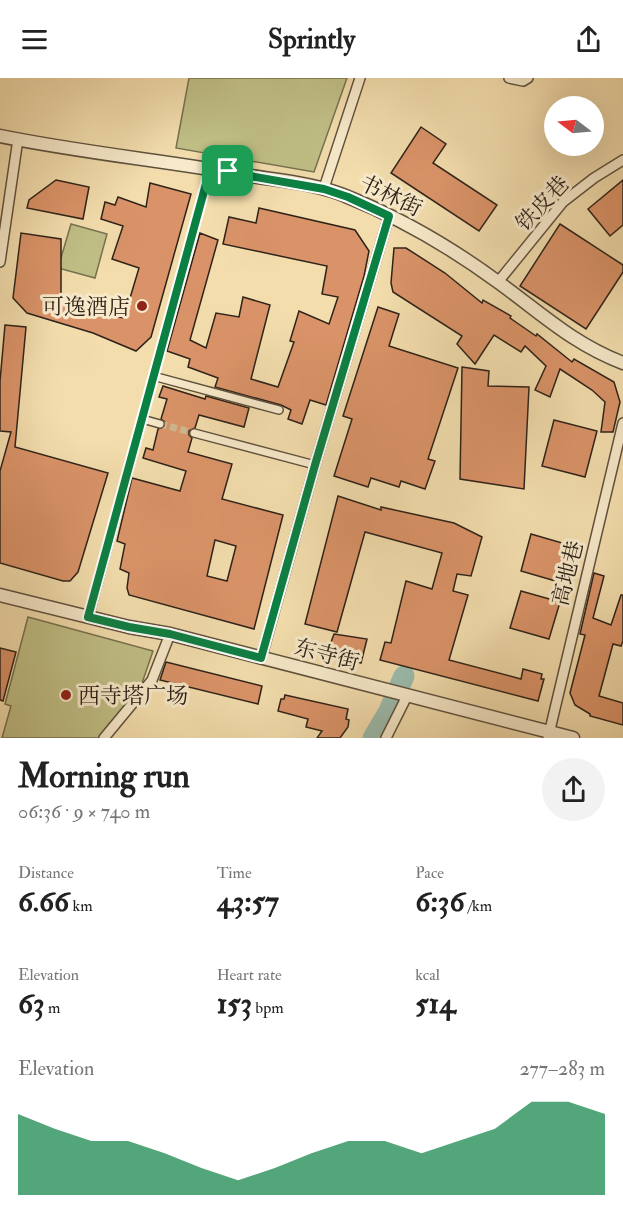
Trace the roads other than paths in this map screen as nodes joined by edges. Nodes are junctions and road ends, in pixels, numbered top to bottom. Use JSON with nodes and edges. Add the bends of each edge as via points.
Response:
{"nodes":[{"id":1,"x":360,"y":78,"type":"edge"},
{"id":2,"x":509,"y":78,"type":"edge"},
{"id":3,"x":528,"y":78,"type":"edge"},
{"id":4,"x":0,"y":136,"type":"edge"},
{"id":5,"x":18,"y":139,"type":"junction"},
{"id":6,"x":623,"y":160,"type":"edge"},
{"id":7,"x":210,"y":169,"type":"junction"},
{"id":8,"x":324,"y":189,"type":"junction"},
{"id":9,"x":389,"y":216,"type":"junction"},
{"id":10,"x":0,"y":262,"type":"edge"},
{"id":11,"x":498,"y":282,"type":"junction"},
{"id":12,"x":623,"y":363,"type":"edge"},
{"id":13,"x":153,"y":376,"type":"junction"},
{"id":14,"x":279,"y":410,"type":"dead end"},
{"id":15,"x":141,"y":419,"type":"junction"},
{"id":16,"x":623,"y":423,"type":"edge"},
{"id":17,"x":160,"y":424,"type":"tunnel mouth"},
{"id":18,"x":194,"y":433,"type":"tunnel mouth"},
{"id":19,"x":315,"y":465,"type":"junction"},
{"id":20,"x":0,"y":595,"type":"edge"},
{"id":21,"x":88,"y":617,"type":"junction"},
{"id":22,"x":170,"y":634,"type":"junction"},
{"id":23,"x":261,"y":658,"type":"junction"},
{"id":24,"x":405,"y":696,"type":"junction"},
{"id":25,"x":549,"y":735,"type":"edge"},
{"id":26,"x":104,"y":738,"type":"edge"},
{"id":27,"x":386,"y":738,"type":"edge"},
{"id":28,"x":573,"y":738,"type":"edge"}],
"edges":[{"from":1,"to":8,"type":"street"},
{"from":2,"to":3,"type":"street"},
{"from":4,"to":5,"type":"street","name":"书林街"},
{"from":5,"to":7,"type":"street","name":"书林街"},
{"from":5,"to":10,"type":"street"},
{"from":6,"to":11,"type":"street","name":"铁皮巷","via":[[563,202]]},
{"from":7,"to":8,"type":"street","name":"书林街"},
{"from":7,"to":13,"type":"street"},
{"from":8,"to":9,"type":"street","name":"书林街"},
{"from":9,"to":11,"type":"street","name":"书林街"},
{"from":9,"to":19,"type":"street"},
{"from":11,"to":12,"type":"street","name":"书林街","via":[[552,325]]},
{"from":13,"to":14,"type":"street"},
{"from":13,"to":15,"type":"street"},
{"from":15,"to":17,"type":"street"},
{"from":15,"to":21,"type":"street"},
{"from":16,"to":25,"type":"street","name":"高地巷"},
{"from":18,"to":19,"type":"street"},
{"from":19,"to":23,"type":"street"},
{"from":20,"to":21,"type":"street","name":"东寺街"},
{"from":21,"to":22,"type":"street","name":"东寺街"},
{"from":22,"to":23,"type":"street","name":"东寺街"},
{"from":22,"to":26,"type":"street","via":[[152,680]]},
{"from":23,"to":24,"type":"street","name":"东寺街"},
{"from":24,"to":25,"type":"street","name":"东寺街"},
{"from":24,"to":27,"type":"street"},
{"from":25,"to":28,"type":"street","name":"东寺街"}]}
